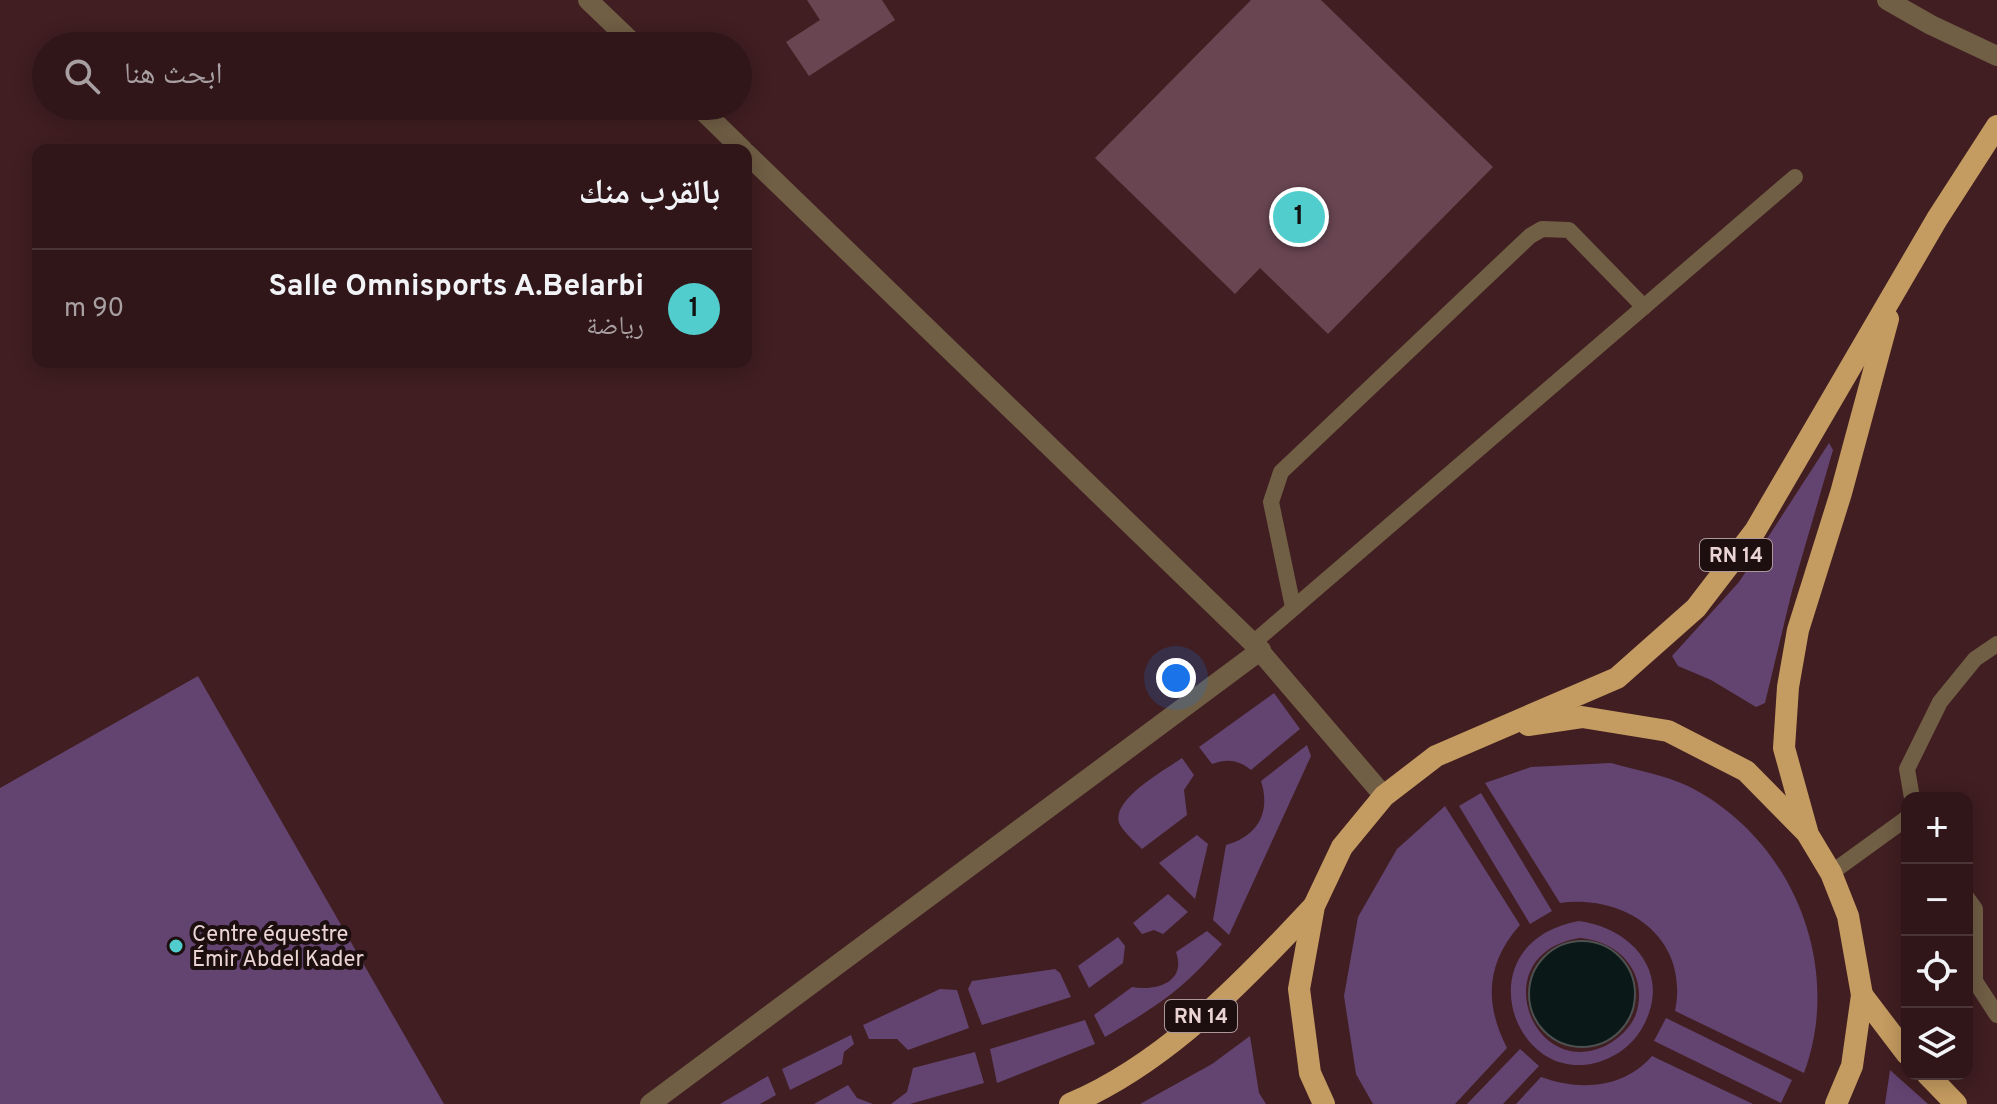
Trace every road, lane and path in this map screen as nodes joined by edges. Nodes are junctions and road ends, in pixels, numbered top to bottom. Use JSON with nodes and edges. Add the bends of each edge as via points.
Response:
{"nodes":[{"id":1,"x":588,"y":0,"type":"edge"},
{"id":2,"x":1887,"y":0,"type":"edge"},
{"id":3,"x":621,"y":32,"type":"edge"},
{"id":4,"x":1997,"y":56,"type":"edge"},
{"id":5,"x":713,"y":120,"type":"edge"},
{"id":6,"x":1997,"y":126,"type":"edge"},
{"id":7,"x":738,"y":144,"type":"edge"},
{"id":8,"x":752,"y":158,"type":"edge"},
{"id":9,"x":1795,"y":177,"type":"dead end"},
{"id":10,"x":1894,"y":296,"type":"junction"},
{"id":11,"x":1644,"y":307,"type":"junction"},
{"id":12,"x":1293,"y":607,"type":"junction"},
{"id":13,"x":1997,"y":644,"type":"edge"},
{"id":14,"x":1257,"y":646,"type":"junction"},
{"id":15,"x":1496,"y":730,"type":"junction"},
{"id":16,"x":1911,"y":792,"type":"edge"},
{"id":17,"x":1384,"y":796,"type":"junction"},
{"id":18,"x":1901,"y":822,"type":"edge"},
{"id":19,"x":1807,"y":833,"type":"junction"},
{"id":20,"x":1831,"y":873,"type":"junction"},
{"id":21,"x":1314,"y":906,"type":"junction"},
{"id":22,"x":1973,"y":906,"type":"edge"},
{"id":23,"x":1862,"y":995,"type":"junction"},
{"id":24,"x":1997,"y":1015,"type":"edge"},
{"id":25,"x":1901,"y":1046,"type":"edge"},
{"id":26,"x":1933,"y":1080,"type":"edge"},
{"id":27,"x":650,"y":1104,"type":"edge"},
{"id":28,"x":1070,"y":1104,"type":"edge"},
{"id":29,"x":1324,"y":1104,"type":"edge"},
{"id":30,"x":1836,"y":1104,"type":"edge"},
{"id":31,"x":1956,"y":1104,"type":"edge"}],
"edges":[{"from":1,"to":3,"type":"street"},
{"from":2,"to":4,"type":"street"},
{"from":5,"to":7,"type":"street"},
{"from":6,"to":10,"type":"highway","number":"RN 14"},
{"from":8,"to":14,"type":"street"},
{"from":9,"to":11,"type":"lane"},
{"from":10,"to":15,"type":"highway","number":"RN 14","via":[[1755,531],[1696,608],[1617,678]]},
{"from":10,"to":19,"type":"highway","number":"RN 14","via":[[1798,630],[1788,687],[1784,748]]},
{"from":11,"to":12,"type":"lane"},
{"from":11,"to":12,"type":"lane","via":[[1569,230],[1542,229],[1530,236],[1281,472],[1271,502]]},
{"from":12,"to":14,"type":"lane"},
{"from":13,"to":16,"type":"lane","via":[[1975,659],[1940,702],[1907,769]]},
{"from":14,"to":17,"type":"street"},
{"from":14,"to":27,"type":"street"},
{"from":15,"to":17,"type":"highway","via":[[1436,756]]},
{"from":15,"to":19,"type":"highway","via":[[1582,717],[1668,731],[1746,771]]},
{"from":17,"to":21,"type":"highway","via":[[1342,847]]},
{"from":18,"to":20,"type":"lane"},
{"from":19,"to":20,"type":"highway"},
{"from":20,"to":23,"type":"highway","via":[[1848,916]]},
{"from":21,"to":28,"type":"highway","number":"RN 14","via":[[1251,974],[1151,1057]]},
{"from":21,"to":29,"type":"highway","via":[[1299,989],[1310,1073]]},
{"from":22,"to":24,"type":"lane","via":[[1975,981]]},
{"from":23,"to":25,"type":"highway"},
{"from":23,"to":30,"type":"highway","via":[[1852,1066]]},
{"from":26,"to":31,"type":"highway"}]}
